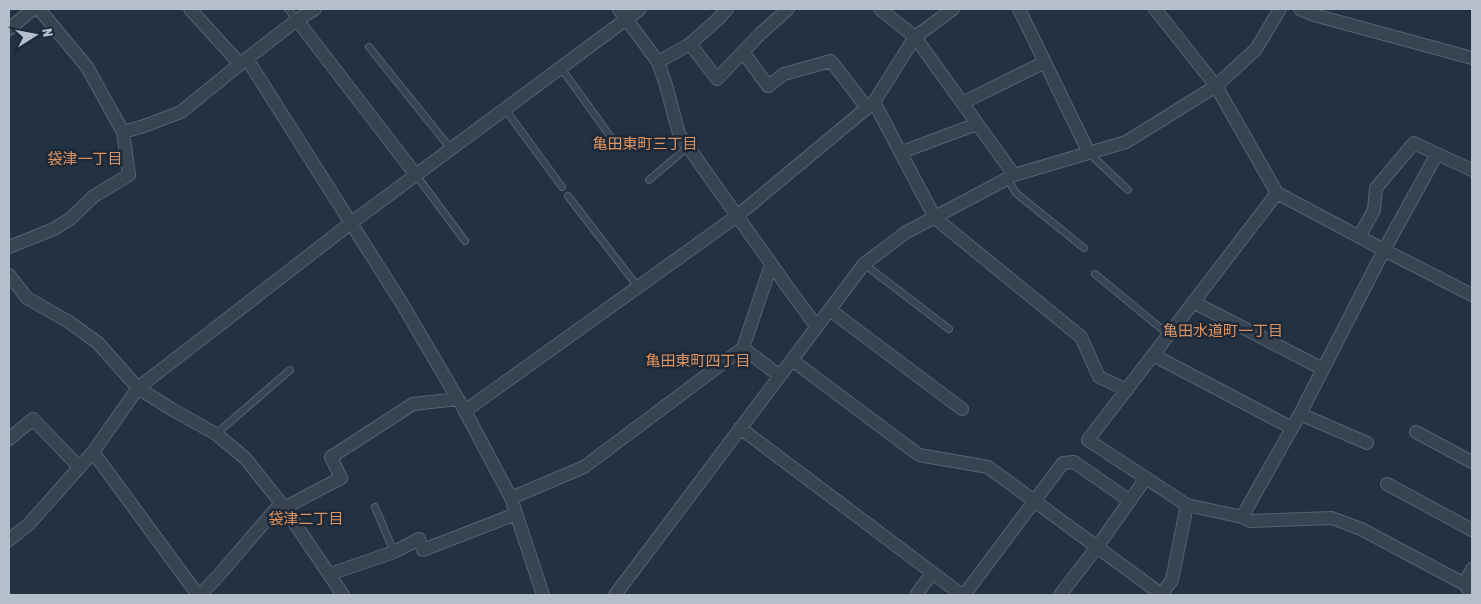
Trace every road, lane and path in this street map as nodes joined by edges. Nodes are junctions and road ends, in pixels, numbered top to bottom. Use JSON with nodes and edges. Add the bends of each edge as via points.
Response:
{"nodes":[{"id":1,"x":34,"y":9,"type":"edge"},
{"id":2,"x":39,"y":9,"type":"edge"},
{"id":3,"x":190,"y":9,"type":"edge"},
{"id":4,"x":288,"y":9,"type":"edge"},
{"id":5,"x":315,"y":9,"type":"edge"},
{"id":6,"x":640,"y":9,"type":"edge"},
{"id":7,"x":727,"y":9,"type":"edge"},
{"id":8,"x":788,"y":9,"type":"edge"},
{"id":9,"x":880,"y":9,"type":"edge"},
{"id":10,"x":953,"y":9,"type":"edge"},
{"id":11,"x":1019,"y":9,"type":"edge"},
{"id":12,"x":1155,"y":9,"type":"edge"},
{"id":13,"x":1280,"y":9,"type":"edge"},
{"id":14,"x":1300,"y":9,"type":"edge"},
{"id":15,"x":623,"y":14,"type":"edge"},
{"id":16,"x":297,"y":20,"type":"junction"},
{"id":17,"x":9,"y":29,"type":"edge"},
{"id":18,"x":915,"y":37,"type":"junction"},
{"id":19,"x":690,"y":44,"type":"junction"},
{"id":20,"x":369,"y":47,"type":"dead end"},
{"id":21,"x":743,"y":52,"type":"junction"},
{"id":22,"x":1472,"y":58,"type":"edge"},
{"id":23,"x":243,"y":62,"type":"junction"},
{"id":24,"x":658,"y":62,"type":"junction"},
{"id":25,"x":1045,"y":62,"type":"junction"},
{"id":26,"x":561,"y":68,"type":"junction"},
{"id":27,"x":1216,"y":86,"type":"junction"},
{"id":28,"x":962,"y":103,"type":"junction"},
{"id":29,"x":871,"y":105,"type":"junction"},
{"id":30,"x":505,"y":110,"type":"junction"},
{"id":31,"x":977,"y":124,"type":"junction"},
{"id":32,"x":123,"y":132,"type":"junction"},
{"id":33,"x":618,"y":147,"type":"dead end"},
{"id":34,"x":688,"y":147,"type":"junction"},
{"id":35,"x":451,"y":149,"type":"junction"},
{"id":36,"x":902,"y":152,"type":"junction"},
{"id":37,"x":1089,"y":153,"type":"junction"},
{"id":38,"x":1437,"y":154,"type":"junction"},
{"id":39,"x":1472,"y":170,"type":"edge"},
{"id":40,"x":416,"y":175,"type":"junction"},
{"id":41,"x":1010,"y":178,"type":"junction"},
{"id":42,"x":649,"y":180,"type":"dead end"},
{"id":43,"x":562,"y":187,"type":"dead end"},
{"id":44,"x":1128,"y":190,"type":"dead end"},
{"id":45,"x":1277,"y":193,"type":"junction"},
{"id":46,"x":568,"y":196,"type":"dead end"},
{"id":47,"x":737,"y":216,"type":"junction"},
{"id":48,"x":935,"y":218,"type":"junction"},
{"id":49,"x":350,"y":223,"type":"junction"},
{"id":50,"x":1359,"y":237,"type":"junction"},
{"id":51,"x":465,"y":241,"type":"dead end"},
{"id":52,"x":9,"y":247,"type":"edge"},
{"id":53,"x":1084,"y":248,"type":"dead end"},
{"id":54,"x":1384,"y":250,"type":"junction"},
{"id":55,"x":864,"y":264,"type":"junction"},
{"id":56,"x":771,"y":265,"type":"junction"},
{"id":57,"x":1095,"y":274,"type":"dead end"},
{"id":58,"x":9,"y":275,"type":"edge"},
{"id":59,"x":638,"y":287,"type":"junction"},
{"id":60,"x":1472,"y":295,"type":"edge"},
{"id":61,"x":1193,"y":302,"type":"junction"},
{"id":62,"x":830,"y":310,"type":"junction"},
{"id":63,"x":817,"y":327,"type":"junction"},
{"id":64,"x":949,"y":329,"type":"dead end"},
{"id":65,"x":1169,"y":335,"type":"junction"},
{"id":66,"x":743,"y":348,"type":"junction"},
{"id":67,"x":1153,"y":355,"type":"junction"},
{"id":68,"x":792,"y":360,"type":"junction"},
{"id":69,"x":1323,"y":368,"type":"junction"},
{"id":70,"x":290,"y":370,"type":"dead end"},
{"id":71,"x":780,"y":376,"type":"junction"},
{"id":72,"x":138,"y":388,"type":"junction"},
{"id":73,"x":1127,"y":390,"type":"junction"},
{"id":74,"x":458,"y":399,"type":"junction"},
{"id":75,"x":962,"y":409,"type":"dead end"},
{"id":76,"x":466,"y":411,"type":"junction"},
{"id":77,"x":1300,"y":414,"type":"junction"},
{"id":78,"x":740,"y":428,"type":"junction"},
{"id":79,"x":1292,"y":428,"type":"junction"},
{"id":80,"x":1416,"y":432,"type":"dead end"},
{"id":81,"x":216,"y":434,"type":"junction"},
{"id":82,"x":9,"y":439,"type":"edge"},
{"id":83,"x":1367,"y":443,"type":"dead end"},
{"id":84,"x":93,"y":452,"type":"junction"},
{"id":85,"x":1472,"y":462,"type":"edge"},
{"id":86,"x":79,"y":467,"type":"junction"},
{"id":87,"x":1146,"y":478,"type":"junction"},
{"id":88,"x":1387,"y":484,"type":"dead end"},
{"id":89,"x":511,"y":498,"type":"junction"},
{"id":90,"x":1035,"y":501,"type":"junction"},
{"id":91,"x":1130,"y":501,"type":"junction"},
{"id":92,"x":1187,"y":505,"type":"junction"},
{"id":93,"x":282,"y":506,"type":"junction"},
{"id":94,"x":375,"y":507,"type":"dead end"},
{"id":95,"x":516,"y":514,"type":"junction"},
{"id":96,"x":1242,"y":517,"type":"junction"},
{"id":97,"x":1472,"y":530,"type":"edge"},
{"id":98,"x":9,"y":540,"type":"edge"},
{"id":99,"x":1097,"y":547,"type":"junction"},
{"id":100,"x":394,"y":552,"type":"junction"},
{"id":101,"x":1472,"y":569,"type":"edge"},
{"id":102,"x":932,"y":573,"type":"junction"},
{"id":103,"x":330,"y":574,"type":"junction"},
{"id":104,"x":1470,"y":588,"type":"edge"},
{"id":105,"x":199,"y":595,"type":"edge"},
{"id":106,"x":343,"y":595,"type":"edge"},
{"id":107,"x":543,"y":595,"type":"edge"},
{"id":108,"x":615,"y":595,"type":"edge"},
{"id":109,"x":916,"y":595,"type":"edge"},
{"id":110,"x":963,"y":595,"type":"edge"},
{"id":111,"x":1060,"y":595,"type":"edge"},
{"id":112,"x":1161,"y":595,"type":"edge"}],
"edges":[{"from":1,"to":17,"type":"street"},
{"from":2,"to":32,"type":"street","via":[[87,67]]},
{"from":3,"to":23,"type":"street"},
{"from":4,"to":16,"type":"lane"},
{"from":5,"to":16,"type":"street"},
{"from":6,"to":15,"type":"street"},
{"from":7,"to":19,"type":"street"},
{"from":8,"to":21,"type":"street"},
{"from":9,"to":18,"type":"street"},
{"from":10,"to":18,"type":"street"},
{"from":11,"to":25,"type":"street"},
{"from":12,"to":27,"type":"street"},
{"from":13,"to":27,"type":"street","via":[[1256,49]]},
{"from":14,"to":22,"type":"street"},
{"from":15,"to":24,"type":"street"},
{"from":15,"to":26,"type":"street"},
{"from":16,"to":23,"type":"street"},
{"from":16,"to":40,"type":"street"},
{"from":18,"to":28,"type":"street"},
{"from":18,"to":29,"type":"street"},
{"from":19,"to":21,"type":"street","via":[[717,79]]},
{"from":19,"to":24,"type":"street"},
{"from":20,"to":35,"type":"lane"},
{"from":21,"to":29,"type":"street","via":[[768,86],[784,74],[831,62]]},
{"from":23,"to":32,"type":"street","via":[[182,112]]},
{"from":23,"to":49,"type":"street"},
{"from":24,"to":34,"type":"street","via":[[678,134]]},
{"from":25,"to":28,"type":"street"},
{"from":25,"to":37,"type":"street"},
{"from":26,"to":30,"type":"street"},
{"from":26,"to":33,"type":"lane"},
{"from":27,"to":37,"type":"street","via":[[1126,142]]},
{"from":27,"to":45,"type":"street"},
{"from":28,"to":31,"type":"street"},
{"from":29,"to":36,"type":"street"},
{"from":29,"to":47,"type":"street"},
{"from":30,"to":35,"type":"street"},
{"from":30,"to":43,"type":"lane"},
{"from":31,"to":36,"type":"street"},
{"from":31,"to":41,"type":"street"},
{"from":32,"to":52,"type":"street","via":[[129,175],[94,196],[54,229]]},
{"from":34,"to":42,"type":"lane"},
{"from":34,"to":47,"type":"street"},
{"from":35,"to":40,"type":"street"},
{"from":36,"to":48,"type":"street"},
{"from":37,"to":41,"type":"street"},
{"from":37,"to":44,"type":"lane"},
{"from":38,"to":39,"type":"street"},
{"from":38,"to":50,"type":"street","via":[[1414,143],[1376,188],[1374,210]]},
{"from":38,"to":54,"type":"street"},
{"from":40,"to":49,"type":"street"},
{"from":40,"to":51,"type":"lane"},
{"from":41,"to":48,"type":"street"},
{"from":41,"to":53,"type":"lane","via":[[1016,193]]},
{"from":45,"to":50,"type":"street"},
{"from":45,"to":61,"type":"street"},
{"from":46,"to":59,"type":"lane"},
{"from":47,"to":56,"type":"street"},
{"from":47,"to":59,"type":"street"},
{"from":48,"to":55,"type":"street","via":[[905,233]]},
{"from":48,"to":73,"type":"street","via":[[1082,337],[1100,377]]},
{"from":49,"to":72,"type":"street"},
{"from":49,"to":74,"type":"street"},
{"from":50,"to":54,"type":"street"},
{"from":54,"to":60,"type":"street"},
{"from":54,"to":69,"type":"street"},
{"from":55,"to":62,"type":"street"},
{"from":55,"to":64,"type":"lane"},
{"from":56,"to":63,"type":"street"},
{"from":56,"to":66,"type":"street"},
{"from":57,"to":65,"type":"lane"},
{"from":58,"to":72,"type":"street","via":[[27,298],[98,343]]},
{"from":59,"to":76,"type":"street"},
{"from":61,"to":65,"type":"street"},
{"from":61,"to":69,"type":"street"},
{"from":62,"to":63,"type":"street"},
{"from":62,"to":75,"type":"street"},
{"from":63,"to":68,"type":"street"},
{"from":65,"to":67,"type":"street"},
{"from":66,"to":71,"type":"street"},
{"from":66,"to":89,"type":"street","via":[[584,467]]},
{"from":67,"to":73,"type":"street"},
{"from":67,"to":79,"type":"street"},
{"from":68,"to":71,"type":"street"},
{"from":68,"to":90,"type":"street","via":[[919,455],[988,467]]},
{"from":69,"to":77,"type":"street"},
{"from":70,"to":81,"type":"lane"},
{"from":71,"to":78,"type":"street"},
{"from":72,"to":81,"type":"street"},
{"from":72,"to":84,"type":"street"},
{"from":73,"to":87,"type":"street","via":[[1088,440]]},
{"from":74,"to":76,"type":"street"},
{"from":74,"to":93,"type":"street","via":[[413,404],[331,457],[341,478]]},
{"from":76,"to":89,"type":"street"},
{"from":77,"to":79,"type":"street"},
{"from":77,"to":83,"type":"street"},
{"from":78,"to":102,"type":"street"},
{"from":78,"to":108,"type":"street"},
{"from":79,"to":96,"type":"street"},
{"from":80,"to":85,"type":"street"},
{"from":81,"to":93,"type":"street","via":[[245,458]]},
{"from":82,"to":86,"type":"street","via":[[33,419]]},
{"from":84,"to":86,"type":"street"},
{"from":84,"to":105,"type":"street"},
{"from":86,"to":98,"type":"street","via":[[29,524]]},
{"from":87,"to":91,"type":"street"},
{"from":87,"to":92,"type":"street"},
{"from":88,"to":97,"type":"street"},
{"from":89,"to":95,"type":"street"},
{"from":90,"to":91,"type":"street","via":[[1062,463],[1074,462]]},
{"from":90,"to":99,"type":"street"},
{"from":90,"to":110,"type":"street"},
{"from":91,"to":99,"type":"street"},
{"from":92,"to":96,"type":"street"},
{"from":92,"to":112,"type":"street","via":[[1172,580]]},
{"from":93,"to":103,"type":"street"},
{"from":93,"to":105,"type":"street"},
{"from":94,"to":100,"type":"lane"},
{"from":95,"to":100,"type":"street","via":[[423,550],[419,539]]},
{"from":95,"to":107,"type":"street"},
{"from":96,"to":104,"type":"street","via":[[1250,521],[1332,518],[1361,529]]},
{"from":99,"to":111,"type":"street"},
{"from":99,"to":112,"type":"street"},
{"from":100,"to":103,"type":"street"},
{"from":101,"to":104,"type":"street"},
{"from":102,"to":109,"type":"street"},
{"from":102,"to":110,"type":"street"},
{"from":103,"to":106,"type":"street"}]}
